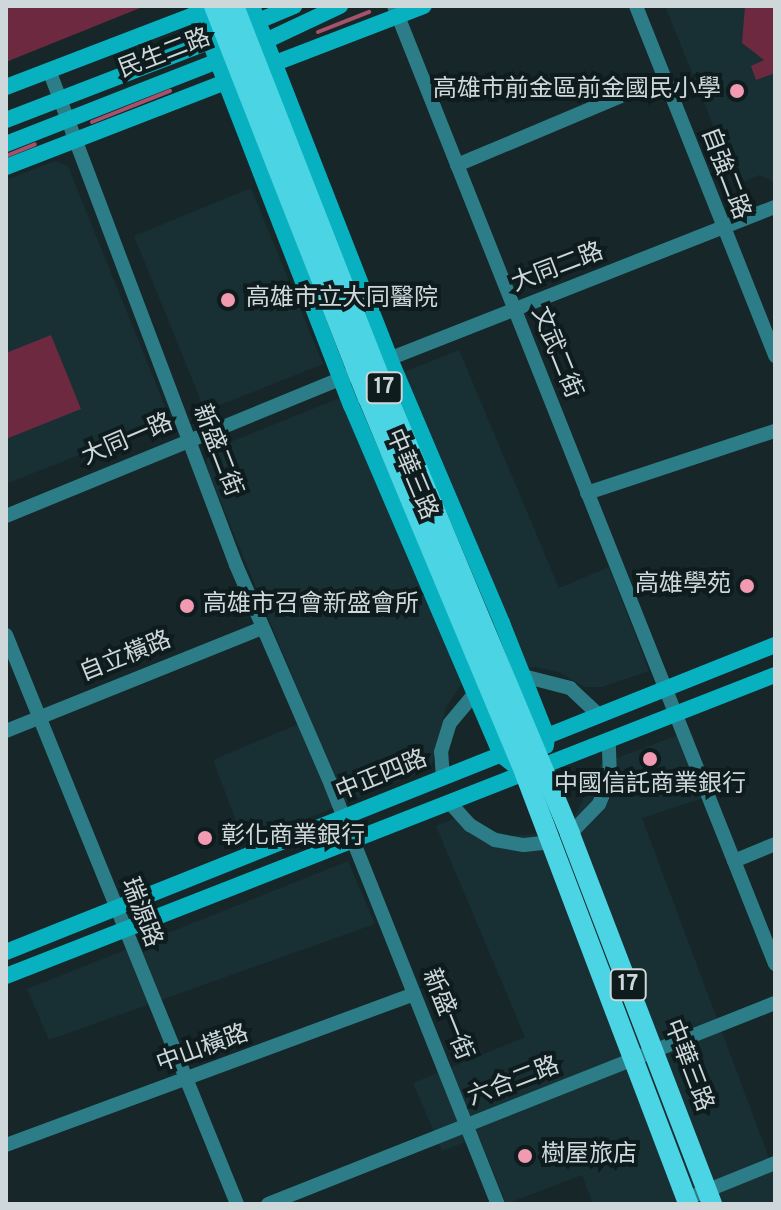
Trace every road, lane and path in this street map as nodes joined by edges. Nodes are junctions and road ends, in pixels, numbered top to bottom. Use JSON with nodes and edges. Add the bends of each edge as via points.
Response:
{"nodes":[{"id":1,"x":234,"y":6,"type":"edge"},
{"id":2,"x":294,"y":6,"type":"edge"},
{"id":3,"x":340,"y":6,"type":"edge"},
{"id":4,"x":424,"y":6,"type":"edge"},
{"id":5,"x":636,"y":6,"type":"edge"},
{"id":6,"x":208,"y":8,"type":"edge"},
{"id":7,"x":396,"y":11,"type":"edge"},
{"id":8,"x":238,"y":26,"type":"edge"},
{"id":9,"x":242,"y":51,"type":"junction"},
{"id":10,"x":49,"y":70,"type":"junction"},
{"id":11,"x":251,"y":72,"type":"junction"},
{"id":12,"x":664,"y":78,"type":"junction"},
{"id":13,"x":6,"y":87,"type":"edge"},
{"id":14,"x":60,"y":99,"type":"junction"},
{"id":15,"x":68,"y":119,"type":"junction"},
{"id":16,"x":6,"y":120,"type":"edge"},
{"id":17,"x":76,"y":139,"type":"junction"},
{"id":18,"x":6,"y":144,"type":"edge"},
{"id":19,"x":457,"y":165,"type":"junction"},
{"id":20,"x":6,"y":167,"type":"edge"},
{"id":21,"x":775,"y":207,"type":"edge"},
{"id":22,"x":721,"y":228,"type":"junction"},
{"id":23,"x":514,"y":309,"type":"junction"},
{"id":24,"x":775,"y":356,"type":"edge"},
{"id":25,"x":366,"y":369,"type":"junction"},
{"id":26,"x":775,"y":431,"type":"edge"},
{"id":27,"x":187,"y":440,"type":"junction"},
{"id":28,"x":587,"y":493,"type":"junction"},
{"id":29,"x":6,"y":516,"type":"edge"},
{"id":30,"x":262,"y":628,"type":"junction"},
{"id":31,"x":6,"y":635,"type":"edge"},
{"id":32,"x":775,"y":645,"type":"edge"},
{"id":33,"x":775,"y":675,"type":"edge"},
{"id":34,"x":523,"y":676,"type":"junction"},
{"id":35,"x":665,"y":689,"type":"junction"},
{"id":36,"x":476,"y":692,"type":"junction"},
{"id":37,"x":599,"y":715,"type":"junction"},
{"id":38,"x":676,"y":715,"type":"junction"},
{"id":39,"x":40,"y":716,"type":"junction"},
{"id":40,"x":6,"y":731,"type":"edge"},
{"id":41,"x":609,"y":741,"type":"junction"},
{"id":42,"x":523,"y":746,"type":"junction"},
{"id":43,"x":534,"y":771,"type":"junction"},
{"id":44,"x":443,"y":778,"type":"junction"},
{"id":45,"x":450,"y":803,"type":"junction"},
{"id":46,"x":344,"y":817,"type":"junction"},
{"id":47,"x":561,"y":838,"type":"junction"},
{"id":48,"x":354,"y":842,"type":"junction"},
{"id":49,"x":775,"y":844,"type":"edge"},
{"id":50,"x":734,"y":861,"type":"junction"},
{"id":51,"x":114,"y":908,"type":"junction"},
{"id":52,"x":122,"y":929,"type":"junction"},
{"id":53,"x":6,"y":952,"type":"edge"},
{"id":54,"x":775,"y":964,"type":"edge"},
{"id":55,"x":6,"y":976,"type":"edge"},
{"id":56,"x":414,"y":994,"type":"junction"},
{"id":57,"x":775,"y":1003,"type":"edge"},
{"id":58,"x":654,"y":1051,"type":"junction"},
{"id":59,"x":632,"y":1061,"type":"junction"},
{"id":60,"x":187,"y":1079,"type":"junction"},
{"id":61,"x":466,"y":1125,"type":"junction"},
{"id":62,"x":6,"y":1145,"type":"edge"},
{"id":63,"x":775,"y":1163,"type":"edge"},
{"id":64,"x":710,"y":1198,"type":"edge"},
{"id":65,"x":687,"y":1202,"type":"edge"},
{"id":66,"x":237,"y":1204,"type":"edge"},
{"id":67,"x":268,"y":1204,"type":"edge"},
{"id":68,"x":498,"y":1204,"type":"edge"}],
"edges":[{"from":1,"to":8,"type":"main road","name":"中華三路","number":"17"},
{"from":2,"to":8,"type":"street","name":"民生二路"},
{"from":3,"to":9,"type":"street","name":"民生二路"},
{"from":4,"to":7,"type":"street"},
{"from":5,"to":12,"type":"street","name":"自強二路"},
{"from":6,"to":8,"type":"main road","name":"中華三路","number":"17"},
{"from":6,"to":10,"type":"street"},
{"from":7,"to":11,"type":"street"},
{"from":7,"to":19,"type":"street","name":"文武二街"},
{"from":8,"to":9,"type":"main road","name":"中華三路","number":"17"},
{"from":8,"to":9,"type":"street","name":"中華三路","number":"17"},
{"from":8,"to":14,"type":"street","name":"民生二路"},
{"from":9,"to":11,"type":"main road","name":"中華三路","number":"17"},
{"from":9,"to":11,"type":"street","name":"中華三路","number":"17"},
{"from":9,"to":15,"type":"street","name":"民生二路"},
{"from":10,"to":13,"type":"street"},
{"from":10,"to":14,"type":"street","name":"新盛二街"},
{"from":11,"to":17,"type":"street"},
{"from":11,"to":25,"type":"main road","name":"中華三路","number":"17"},
{"from":11,"to":25,"type":"street","name":"中華三路","number":"17"},
{"from":12,"to":19,"type":"street"},
{"from":12,"to":22,"type":"street","name":"自強二路"},
{"from":14,"to":15,"type":"street","name":"新盛二街"},
{"from":14,"to":16,"type":"street","name":"民生二路"},
{"from":15,"to":17,"type":"street","name":"新盛二街"},
{"from":15,"to":18,"type":"street","name":"民生二路"},
{"from":17,"to":20,"type":"street"},
{"from":17,"to":27,"type":"street","name":"新盛二街"},
{"from":19,"to":23,"type":"street","name":"文武二街"},
{"from":21,"to":22,"type":"street","name":"大同二路"},
{"from":22,"to":23,"type":"street","name":"大同二路"},
{"from":22,"to":24,"type":"street","name":"自強二路"},
{"from":23,"to":25,"type":"street","name":"大同二路"},
{"from":23,"to":28,"type":"street","name":"文武二街"},
{"from":25,"to":27,"type":"street","name":"大同一路"},
{"from":25,"to":34,"type":"street","name":"中華三路","number":"17"},
{"from":25,"to":36,"type":"street","name":"中華三路","number":"17"},
{"from":25,"to":42,"type":"main road","name":"中華三路","number":"17"},
{"from":26,"to":28,"type":"street"},
{"from":27,"to":29,"type":"street","name":"大同一路"},
{"from":27,"to":30,"type":"street","name":"新盛二街"},
{"from":28,"to":35,"type":"street","name":"文武二街"},
{"from":30,"to":39,"type":"street","name":"自立橫路"},
{"from":30,"to":46,"type":"street","name":"新盛二街"},
{"from":31,"to":39,"type":"street","name":"瑞源路"},
{"from":32,"to":35,"type":"street","name":"中正四路"},
{"from":33,"to":38,"type":"street","name":"中正四路"},
{"from":34,"to":37,"type":"street","via":[[570,688]]},
{"from":34,"to":42,"type":"street","name":"中華三路","number":"17"},
{"from":35,"to":37,"type":"street","name":"中正四路"},
{"from":35,"to":38,"type":"street","name":"文武二街"},
{"from":36,"to":42,"type":"street","name":"中華三路","number":"17"},
{"from":36,"to":44,"type":"street","via":[[450,723],[441,752]]},
{"from":37,"to":42,"type":"street","name":"中正四路"},
{"from":38,"to":41,"type":"street","name":"中正四路"},
{"from":38,"to":50,"type":"street","name":"文武二街"},
{"from":39,"to":40,"type":"street","name":"自立橫路"},
{"from":39,"to":51,"type":"street","name":"瑞源路"},
{"from":41,"to":43,"type":"street","name":"中正四路"},
{"from":41,"to":47,"type":"street","via":[[610,778],[599,804]]},
{"from":42,"to":43,"type":"main road","name":"中華三路","number":"17"},
{"from":42,"to":43,"type":"street","name":"中華三路","number":"17"},
{"from":42,"to":44,"type":"street","name":"中正四路"},
{"from":43,"to":45,"type":"street","name":"中正四路"},
{"from":43,"to":47,"type":"main road","name":"中華三路","number":"17"},
{"from":44,"to":46,"type":"street","name":"中正四路"},
{"from":45,"to":47,"type":"street","via":[[470,825],[495,840],[524,845]]},
{"from":45,"to":48,"type":"street","name":"中正四路"},
{"from":46,"to":48,"type":"street","name":"新盛二街"},
{"from":46,"to":51,"type":"street","name":"中正四路"},
{"from":47,"to":58,"type":"main road","name":"中華三路","number":"17"},
{"from":47,"to":59,"type":"main road","name":"中華三路","number":"17"},
{"from":48,"to":52,"type":"street","name":"中正四路"},
{"from":48,"to":56,"type":"street","name":"新盛一街"},
{"from":49,"to":50,"type":"street"},
{"from":50,"to":54,"type":"street","name":"文武二街"},
{"from":51,"to":52,"type":"street","name":"瑞源路"},
{"from":51,"to":53,"type":"street","name":"中正四路"},
{"from":52,"to":55,"type":"street","name":"中正四路"},
{"from":52,"to":60,"type":"street","name":"瑞源路"},
{"from":56,"to":60,"type":"street","name":"中山橫路"},
{"from":56,"to":61,"type":"street","name":"新盛一街"},
{"from":57,"to":58,"type":"street","name":"六合二路"},
{"from":58,"to":59,"type":"street","name":"六合二路"},
{"from":58,"to":64,"type":"main road","name":"中華三路","number":"17"},
{"from":59,"to":61,"type":"street","name":"六合二路"},
{"from":59,"to":65,"type":"main road","name":"中華三路","number":"17"},
{"from":60,"to":62,"type":"street","name":"中山橫路"},
{"from":60,"to":66,"type":"street","name":"瑞源路"},
{"from":61,"to":67,"type":"street","name":"六合二路"},
{"from":61,"to":68,"type":"street","name":"新盛一街"},
{"from":63,"to":64,"type":"street"},
{"from":64,"to":65,"type":"street"}]}
